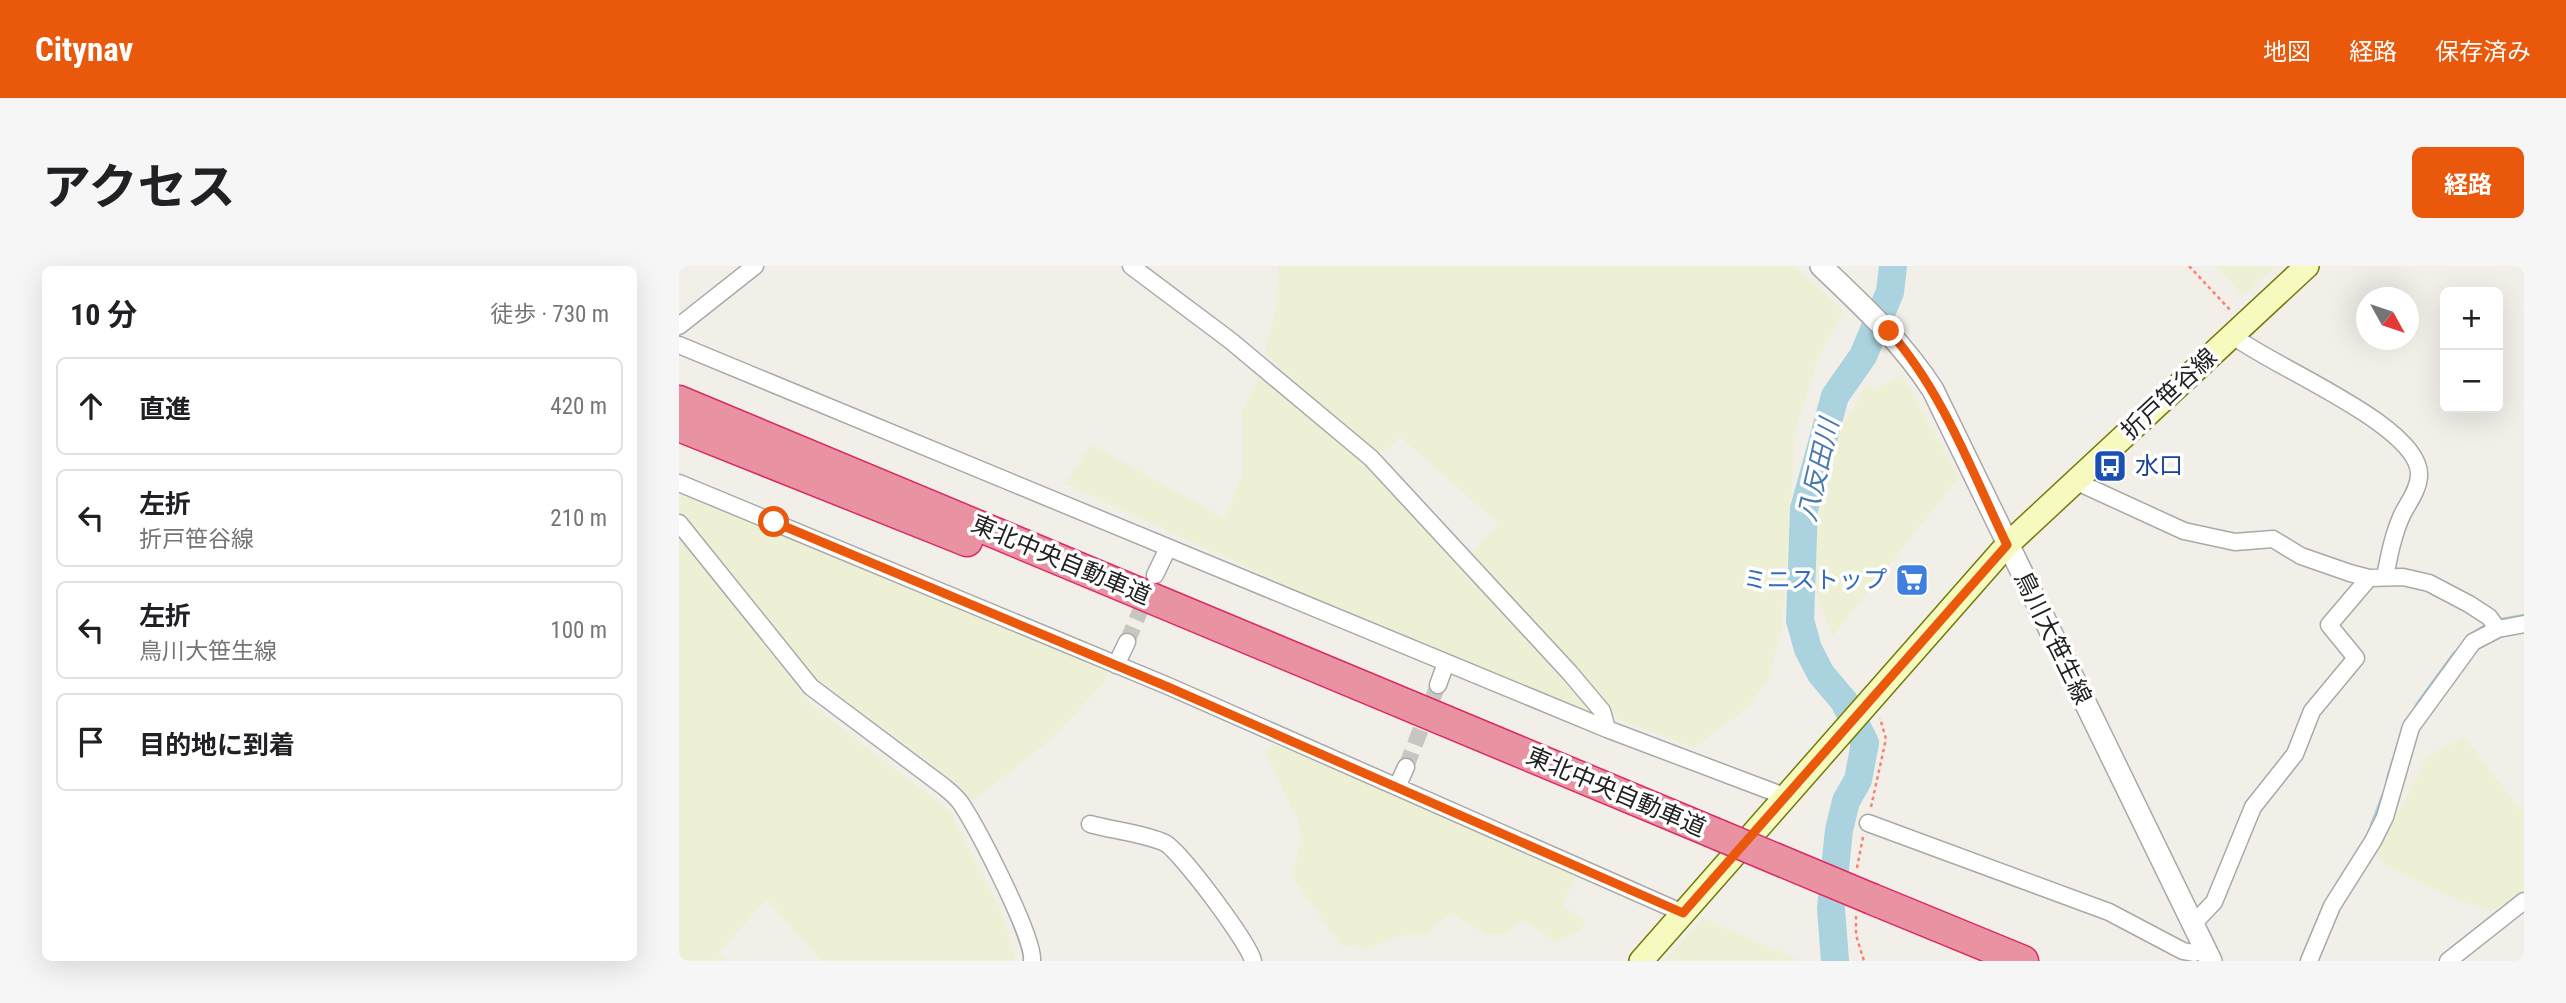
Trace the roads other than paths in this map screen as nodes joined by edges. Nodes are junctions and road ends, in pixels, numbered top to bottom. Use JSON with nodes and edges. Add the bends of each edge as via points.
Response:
{"nodes":[{"id":1,"x":755,"y":266,"type":"edge"},
{"id":2,"x":1131,"y":266,"type":"edge"},
{"id":3,"x":1821,"y":266,"type":"edge"},
{"id":4,"x":2307,"y":266,"type":"edge"},
{"id":5,"x":679,"y":326,"type":"edge"},
{"id":6,"x":2238,"y":330,"type":"junction"},
{"id":7,"x":679,"y":345,"type":"edge"},
{"id":8,"x":679,"y":401,"type":"edge"},
{"id":9,"x":679,"y":426,"type":"edge"},
{"id":10,"x":2075,"y":481,"type":"junction"},
{"id":11,"x":679,"y":483,"type":"edge"},
{"id":12,"x":679,"y":523,"type":"edge"},
{"id":13,"x":2007,"y":545,"type":"junction"},
{"id":14,"x":1168,"y":548,"type":"junction"},
{"id":15,"x":1155,"y":575,"type":"tunnel mouth"},
{"id":16,"x":2377,"y":577,"type":"junction"},
{"id":17,"x":2494,"y":624,"type":"junction"},
{"id":18,"x":2524,"y":624,"type":"edge"},
{"id":19,"x":1126,"y":642,"type":"tunnel mouth"},
{"id":20,"x":1446,"y":663,"type":"junction"},
{"id":21,"x":1116,"y":665,"type":"junction"},
{"id":22,"x":1438,"y":685,"type":"tunnel mouth"},
{"id":23,"x":1442,"y":720,"type":"junction"},
{"id":24,"x":1607,"y":729,"type":"junction"},
{"id":25,"x":1406,"y":767,"type":"tunnel mouth"},
{"id":26,"x":1397,"y":787,"type":"junction"},
{"id":27,"x":1784,"y":796,"type":"junction"},
{"id":28,"x":1868,"y":823,"type":"dead end"},
{"id":29,"x":1090,"y":824,"type":"dead end"},
{"id":30,"x":2524,"y":901,"type":"edge"},
{"id":31,"x":1683,"y":913,"type":"junction"},
{"id":32,"x":2193,"y":924,"type":"junction"},
{"id":33,"x":2208,"y":955,"type":"edge"},
{"id":34,"x":2014,"y":958,"type":"edge"},
{"id":35,"x":1032,"y":961,"type":"edge"},
{"id":36,"x":1254,"y":961,"type":"edge"},
{"id":37,"x":1641,"y":961,"type":"edge"},
{"id":38,"x":2030,"y":961,"type":"edge"},
{"id":39,"x":2309,"y":961,"type":"edge"},
{"id":40,"x":2448,"y":961,"type":"edge"}],
"edges":[{"from":1,"to":5,"type":"street"},
{"from":2,"to":24,"type":"street","via":[[1231,341],[1371,458],[1570,673],[1602,711]]},
{"from":3,"to":13,"type":"street","name":"鳥川大笹生線","via":[[1910,355],[1933,390]]},
{"from":4,"to":6,"type":"main road","name":"折戸笹谷線"},
{"from":6,"to":10,"type":"main road","name":"折戸笹谷線"},
{"from":6,"to":16,"type":"street","via":[[2251,351],[2337,395],[2408,447],[2419,468],[2419,479]]},
{"from":7,"to":14,"type":"street"},
{"from":8,"to":23,"type":"highway","name":"東北中央自動車道"},
{"from":9,"to":23,"type":"highway","name":"東北中央自動車道","via":[[894,514]]},
{"from":10,"to":13,"type":"main road","name":"折戸笹谷線"},
{"from":10,"to":16,"type":"street","via":[[2184,531],[2235,542],[2273,539],[2301,556]]},
{"from":11,"to":21,"type":"street"},
{"from":12,"to":35,"type":"street","via":[[811,687],[961,803],[1024,928]]},
{"from":13,"to":27,"type":"main road","name":"折戸笹谷線"},
{"from":13,"to":32,"type":"street","name":"鳥川大笹生線"},
{"from":14,"to":15,"type":"street"},
{"from":14,"to":20,"type":"street"},
{"from":16,"to":17,"type":"street","via":[[2429,583]]},
{"from":16,"to":32,"type":"street","via":[[2329,625],[2356,658],[2312,711],[2295,754],[2253,807],[2214,902]]},
{"from":17,"to":18,"type":"street"},
{"from":17,"to":39,"type":"street","via":[[2464,652],[2411,726],[2385,817],[2332,906]]},
{"from":19,"to":21,"type":"street"},
{"from":20,"to":22,"type":"street"},
{"from":20,"to":24,"type":"street"},
{"from":21,"to":26,"type":"street"},
{"from":23,"to":34,"type":"highway","name":"東北中央自動車道","bridge":true},
{"from":24,"to":27,"type":"street"},
{"from":25,"to":26,"type":"street"},
{"from":26,"to":31,"type":"street"},
{"from":27,"to":31,"type":"main road","name":"折戸笹谷線"},
{"from":28,"to":33,"type":"street","via":[[2109,912],[2183,951]]},
{"from":29,"to":36,"type":"street","via":[[1165,843],[1232,925]]},
{"from":30,"to":40,"type":"street"},
{"from":31,"to":37,"type":"main road","name":"折戸笹谷線"},
{"from":32,"to":33,"type":"street","name":"鳥川大笹生線"},
{"from":34,"to":38,"type":"highway","name":"東北中央自動車道"}]}
